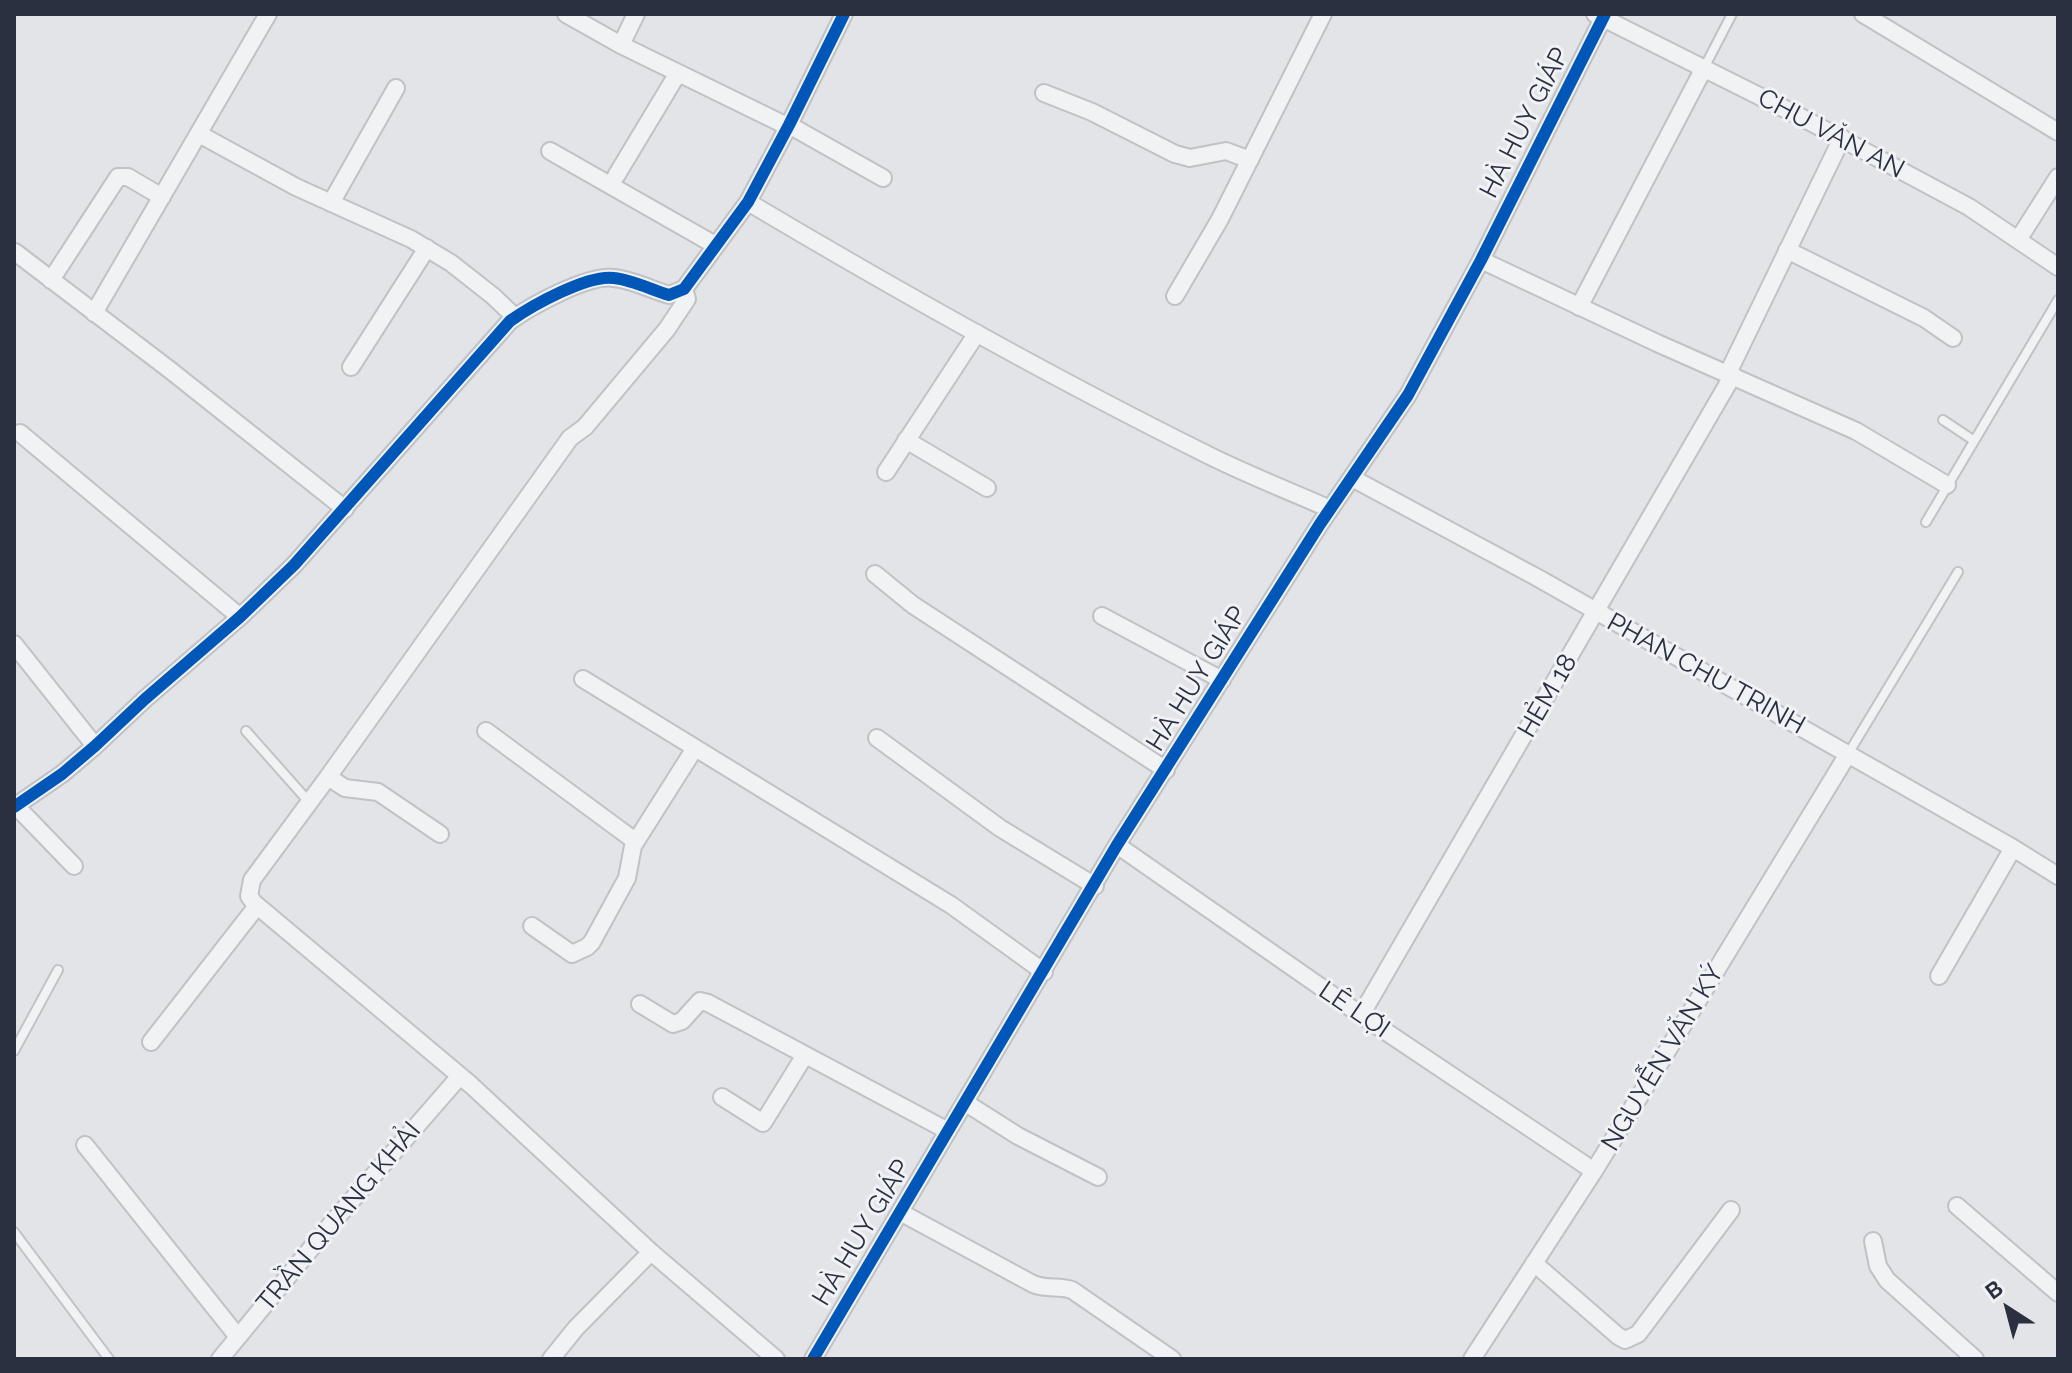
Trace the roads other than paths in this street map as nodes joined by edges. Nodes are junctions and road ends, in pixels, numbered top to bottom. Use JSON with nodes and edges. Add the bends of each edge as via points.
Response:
{"nodes":[{"id":1,"x":268,"y":14,"type":"edge"},
{"id":2,"x":566,"y":14,"type":"edge"},
{"id":3,"x":636,"y":14,"type":"edge"},
{"id":4,"x":844,"y":14,"type":"edge"},
{"id":5,"x":1323,"y":14,"type":"edge"},
{"id":6,"x":1732,"y":14,"type":"edge"},
{"id":7,"x":1863,"y":14,"type":"edge"},
{"id":8,"x":1601,"y":15,"type":"edge"},
{"id":9,"x":1884,"y":20,"type":"edge"},
{"id":10,"x":621,"y":45,"type":"junction"},
{"id":11,"x":1704,"y":68,"type":"junction"},
{"id":12,"x":678,"y":73,"type":"junction"},
{"id":13,"x":396,"y":88,"type":"dead end"},
{"id":14,"x":1044,"y":93,"type":"dead end"},
{"id":15,"x":789,"y":126,"type":"junction"},
{"id":16,"x":2058,"y":132,"type":"edge"},
{"id":17,"x":199,"y":134,"type":"junction"},
{"id":18,"x":1842,"y":138,"type":"junction"},
{"id":19,"x":550,"y":151,"type":"dead end"},
{"id":20,"x":1250,"y":160,"type":"junction"},
{"id":21,"x":2058,"y":177,"type":"edge"},
{"id":22,"x":883,"y":178,"type":"dead end"},
{"id":23,"x":617,"y":182,"type":"junction"},
{"id":24,"x":162,"y":197,"type":"junction"},
{"id":25,"x":748,"y":202,"type":"junction"},
{"id":26,"x":331,"y":203,"type":"junction"},
{"id":27,"x":2018,"y":240,"type":"junction"},
{"id":28,"x":715,"y":245,"type":"junction"},
{"id":29,"x":427,"y":248,"type":"junction"},
{"id":30,"x":1787,"y":250,"type":"junction"},
{"id":31,"x":15,"y":252,"type":"edge"},
{"id":32,"x":1481,"y":260,"type":"junction"},
{"id":33,"x":2058,"y":267,"type":"edge"},
{"id":34,"x":51,"y":280,"type":"junction"},
{"id":35,"x":684,"y":289,"type":"junction"},
{"id":36,"x":1175,"y":296,"type":"dead end"},
{"id":37,"x":2058,"y":300,"type":"edge"},
{"id":38,"x":1579,"y":307,"type":"junction"},
{"id":39,"x":94,"y":313,"type":"junction"},
{"id":40,"x":515,"y":317,"type":"junction"},
{"id":41,"x":977,"y":333,"type":"junction"},
{"id":42,"x":1953,"y":338,"type":"dead end"},
{"id":43,"x":351,"y":367,"type":"dead end"},
{"id":44,"x":1730,"y":374,"type":"junction"},
{"id":45,"x":1943,"y":420,"type":"dead end"},
{"id":46,"x":20,"y":433,"type":"dead end"},
{"id":47,"x":906,"y":440,"type":"junction"},
{"id":48,"x":1973,"y":440,"type":"junction"},
{"id":49,"x":886,"y":472,"type":"dead end"},
{"id":50,"x":1352,"y":478,"type":"junction"},
{"id":51,"x":1947,"y":485,"type":"junction"},
{"id":52,"x":987,"y":488,"type":"dead end"},
{"id":53,"x":345,"y":509,"type":"junction"},
{"id":54,"x":1330,"y":509,"type":"junction"},
{"id":55,"x":1926,"y":522,"type":"dead end"},
{"id":56,"x":1958,"y":572,"type":"dead end"},
{"id":57,"x":875,"y":574,"type":"dead end"},
{"id":58,"x":1596,"y":612,"type":"junction"},
{"id":59,"x":1102,"y":616,"type":"dead end"},
{"id":60,"x":240,"y":617,"type":"junction"},
{"id":61,"x":14,"y":644,"type":"edge"},
{"id":62,"x":583,"y":679,"type":"dead end"},
{"id":63,"x":1222,"y":680,"type":"junction"},
{"id":64,"x":246,"y":731,"type":"dead end"},
{"id":65,"x":486,"y":731,"type":"dead end"},
{"id":66,"x":877,"y":738,"type":"dead end"},
{"id":67,"x":95,"y":746,"type":"junction"},
{"id":68,"x":695,"y":748,"type":"junction"},
{"id":69,"x":1848,"y":754,"type":"junction"},
{"id":70,"x":1166,"y":770,"type":"junction"},
{"id":71,"x":328,"y":777,"type":"junction"},
{"id":72,"x":309,"y":802,"type":"junction"},
{"id":73,"x":15,"y":807,"type":"edge"},
{"id":74,"x":440,"y":834,"type":"dead end"},
{"id":75,"x":635,"y":841,"type":"junction"},
{"id":76,"x":1117,"y":845,"type":"junction"},
{"id":77,"x":2013,"y":848,"type":"junction"},
{"id":78,"x":74,"y":866,"type":"dead end"},
{"id":79,"x":2058,"y":876,"type":"edge"},
{"id":80,"x":1095,"y":886,"type":"junction"},
{"id":81,"x":257,"y":906,"type":"junction"},
{"id":82,"x":532,"y":926,"type":"dead end"},
{"id":83,"x":58,"y":970,"type":"dead end"},
{"id":84,"x":1044,"y":972,"type":"junction"},
{"id":85,"x":1939,"y":976,"type":"dead end"},
{"id":86,"x":640,"y":1004,"type":"dead end"},
{"id":87,"x":1361,"y":1015,"type":"junction"},
{"id":88,"x":151,"y":1042,"type":"dead end"},
{"id":89,"x":14,"y":1051,"type":"edge"},
{"id":90,"x":805,"y":1055,"type":"junction"},
{"id":91,"x":460,"y":1076,"type":"junction"},
{"id":92,"x":722,"y":1097,"type":"dead end"},
{"id":93,"x":966,"y":1103,"type":"junction"},
{"id":94,"x":948,"y":1131,"type":"junction"},
{"id":95,"x":85,"y":1145,"type":"dead end"},
{"id":96,"x":1594,"y":1171,"type":"junction"},
{"id":97,"x":1098,"y":1177,"type":"dead end"},
{"id":98,"x":1957,"y":1206,"type":"dead end"},
{"id":99,"x":1731,"y":1210,"type":"dead end"},
{"id":100,"x":900,"y":1212,"type":"junction"},
{"id":101,"x":14,"y":1232,"type":"edge"},
{"id":102,"x":1873,"y":1241,"type":"dead end"},
{"id":103,"x":651,"y":1252,"type":"junction"},
{"id":104,"x":1534,"y":1263,"type":"junction"},
{"id":105,"x":2058,"y":1293,"type":"edge"},
{"id":106,"x":238,"y":1337,"type":"junction"},
{"id":107,"x":109,"y":1359,"type":"edge"},
{"id":108,"x":220,"y":1359,"type":"edge"},
{"id":109,"x":551,"y":1359,"type":"edge"},
{"id":110,"x":776,"y":1359,"type":"edge"},
{"id":111,"x":813,"y":1359,"type":"edge"},
{"id":112,"x":1172,"y":1359,"type":"edge"},
{"id":113,"x":1472,"y":1359,"type":"edge"},
{"id":114,"x":1975,"y":1359,"type":"edge"}],
"edges":[{"from":1,"to":17,"type":"street"},
{"from":2,"to":10,"type":"street"},
{"from":3,"to":10,"type":"street"},
{"from":4,"to":15,"type":"street"},
{"from":5,"to":20,"type":"street"},
{"from":6,"to":11,"type":"lane"},
{"from":7,"to":9,"type":"street"},
{"from":8,"to":11,"type":"street","name":"CHU VĂN AN"},
{"from":8,"to":32,"type":"street","name":"HÀ HUY GIÁP"},
{"from":9,"to":16,"type":"street"},
{"from":10,"to":12,"type":"street"},
{"from":11,"to":18,"type":"street","name":"CHU VĂN AN"},
{"from":11,"to":38,"type":"street"},
{"from":12,"to":15,"type":"street"},
{"from":12,"to":23,"type":"street"},
{"from":13,"to":26,"type":"street"},
{"from":14,"to":20,"type":"street","via":[[1175,154],[1190,158],[1226,151]]},
{"from":15,"to":22,"type":"street"},
{"from":15,"to":25,"type":"street"},
{"from":17,"to":24,"type":"street"},
{"from":17,"to":26,"type":"street"},
{"from":18,"to":27,"type":"street","name":"CHU VĂN AN"},
{"from":18,"to":30,"type":"street","name":"HẺM 18"},
{"from":19,"to":23,"type":"street"},
{"from":20,"to":36,"type":"street"},
{"from":21,"to":27,"type":"street"},
{"from":23,"to":28,"type":"street"},
{"from":24,"to":34,"type":"street","via":[[128,177],[118,177]]},
{"from":24,"to":39,"type":"street"},
{"from":25,"to":28,"type":"street"},
{"from":25,"to":41,"type":"street"},
{"from":26,"to":29,"type":"street"},
{"from":27,"to":33,"type":"street","name":"CHU VĂN AN"},
{"from":28,"to":35,"type":"street"},
{"from":29,"to":40,"type":"street"},
{"from":29,"to":43,"type":"street"},
{"from":30,"to":42,"type":"street","via":[[1924,318]]},
{"from":30,"to":44,"type":"street","name":"HẺM 18"},
{"from":31,"to":34,"type":"street"},
{"from":32,"to":38,"type":"street"},
{"from":32,"to":50,"type":"street","name":"HÀ HUY GIÁP","via":[[1408,395]]},
{"from":34,"to":39,"type":"street"},
{"from":35,"to":40,"type":"street","via":[[669,295],[613,277],[599,279],[537,302]]},
{"from":35,"to":71,"type":"street","via":[[687,299],[667,329],[570,438]]},
{"from":37,"to":48,"type":"lane"},
{"from":38,"to":44,"type":"street"},
{"from":39,"to":53,"type":"street"},
{"from":40,"to":53,"type":"street"},
{"from":41,"to":47,"type":"street"},
{"from":41,"to":54,"type":"street","via":[[1203,453]]},
{"from":44,"to":51,"type":"street","via":[[1856,431]]},
{"from":44,"to":58,"type":"street","name":"HẺM 18"},
{"from":45,"to":48,"type":"lane"},
{"from":46,"to":60,"type":"street"},
{"from":47,"to":49,"type":"street"},
{"from":47,"to":52,"type":"street"},
{"from":48,"to":51,"type":"lane"},
{"from":50,"to":54,"type":"street","name":"HÀ HUY GIÁP"},
{"from":50,"to":58,"type":"street","name":"PHAN CHU TRINH"},
{"from":51,"to":55,"type":"lane"},
{"from":53,"to":60,"type":"street"},
{"from":54,"to":63,"type":"street","name":"HÀ HUY GIÁP"},
{"from":56,"to":69,"type":"lane"},
{"from":57,"to":70,"type":"street","via":[[913,605]]},
{"from":58,"to":69,"type":"street","name":"PHAN CHU TRINH"},
{"from":58,"to":87,"type":"street","name":"HẺM 18"},
{"from":59,"to":63,"type":"street"},
{"from":60,"to":67,"type":"street"},
{"from":61,"to":67,"type":"street"},
{"from":62,"to":68,"type":"street"},
{"from":63,"to":70,"type":"street","name":"HÀ HUY GIÁP"},
{"from":64,"to":72,"type":"lane"},
{"from":65,"to":75,"type":"street"},
{"from":66,"to":80,"type":"street","via":[[1000,828]]},
{"from":67,"to":73,"type":"street"},
{"from":68,"to":75,"type":"street"},
{"from":68,"to":84,"type":"street","via":[[951,905]]},
{"from":69,"to":77,"type":"street","name":"PHAN CHU TRINH"},
{"from":69,"to":96,"type":"street","name":"NGUYỄN VĂN KÝ"},
{"from":70,"to":76,"type":"street","name":"HÀ HUY GIÁP"},
{"from":71,"to":72,"type":"street"},
{"from":71,"to":74,"type":"street","via":[[345,788],[378,792]]},
{"from":72,"to":81,"type":"street","via":[[252,880],[249,896]]},
{"from":73,"to":78,"type":"street"},
{"from":75,"to":82,"type":"street","via":[[622,890],[587,947],[565,952]]},
{"from":76,"to":80,"type":"street","name":"HÀ HUY GIÁP"},
{"from":76,"to":87,"type":"street","name":"LÊ LỢI"},
{"from":77,"to":79,"type":"street","name":"PHAN CHU TRINH"},
{"from":77,"to":85,"type":"street"},
{"from":80,"to":84,"type":"street","name":"HÀ HUY GIÁP"},
{"from":81,"to":88,"type":"street"},
{"from":81,"to":91,"type":"street"},
{"from":83,"to":89,"type":"lane"},
{"from":84,"to":93,"type":"street","name":"HÀ HUY GIÁP"},
{"from":86,"to":90,"type":"street","via":[[673,1024],[700,1001],[708,1003]]},
{"from":87,"to":96,"type":"street","name":"LÊ LỢI"},
{"from":90,"to":92,"type":"street","via":[[763,1123]]},
{"from":90,"to":94,"type":"street"},
{"from":91,"to":103,"type":"street"},
{"from":91,"to":106,"type":"street","name":"TRẦN QUANG KHẢI"},
{"from":93,"to":94,"type":"street","name":"HÀ HUY GIÁP"},
{"from":93,"to":97,"type":"street"},
{"from":94,"to":100,"type":"street","name":"HÀ HUY GIÁP"},
{"from":95,"to":106,"type":"street"},
{"from":96,"to":104,"type":"street","name":"NGUYỄN VĂN KÝ"},
{"from":98,"to":105,"type":"street"},
{"from":99,"to":104,"type":"street","via":[[1631,1340],[1618,1336]]},
{"from":100,"to":111,"type":"street","name":"HÀ HUY GIÁP"},
{"from":100,"to":112,"type":"street","via":[[1045,1290],[1072,1290]]},
{"from":101,"to":107,"type":"lane"},
{"from":102,"to":114,"type":"street","via":[[1887,1280]]},
{"from":103,"to":109,"type":"street"},
{"from":103,"to":110,"type":"street"},
{"from":104,"to":113,"type":"street","name":"NGUYỄN VĂN KÝ"},
{"from":106,"to":108,"type":"street","name":"TRẦN QUANG KHẢI"}]}
